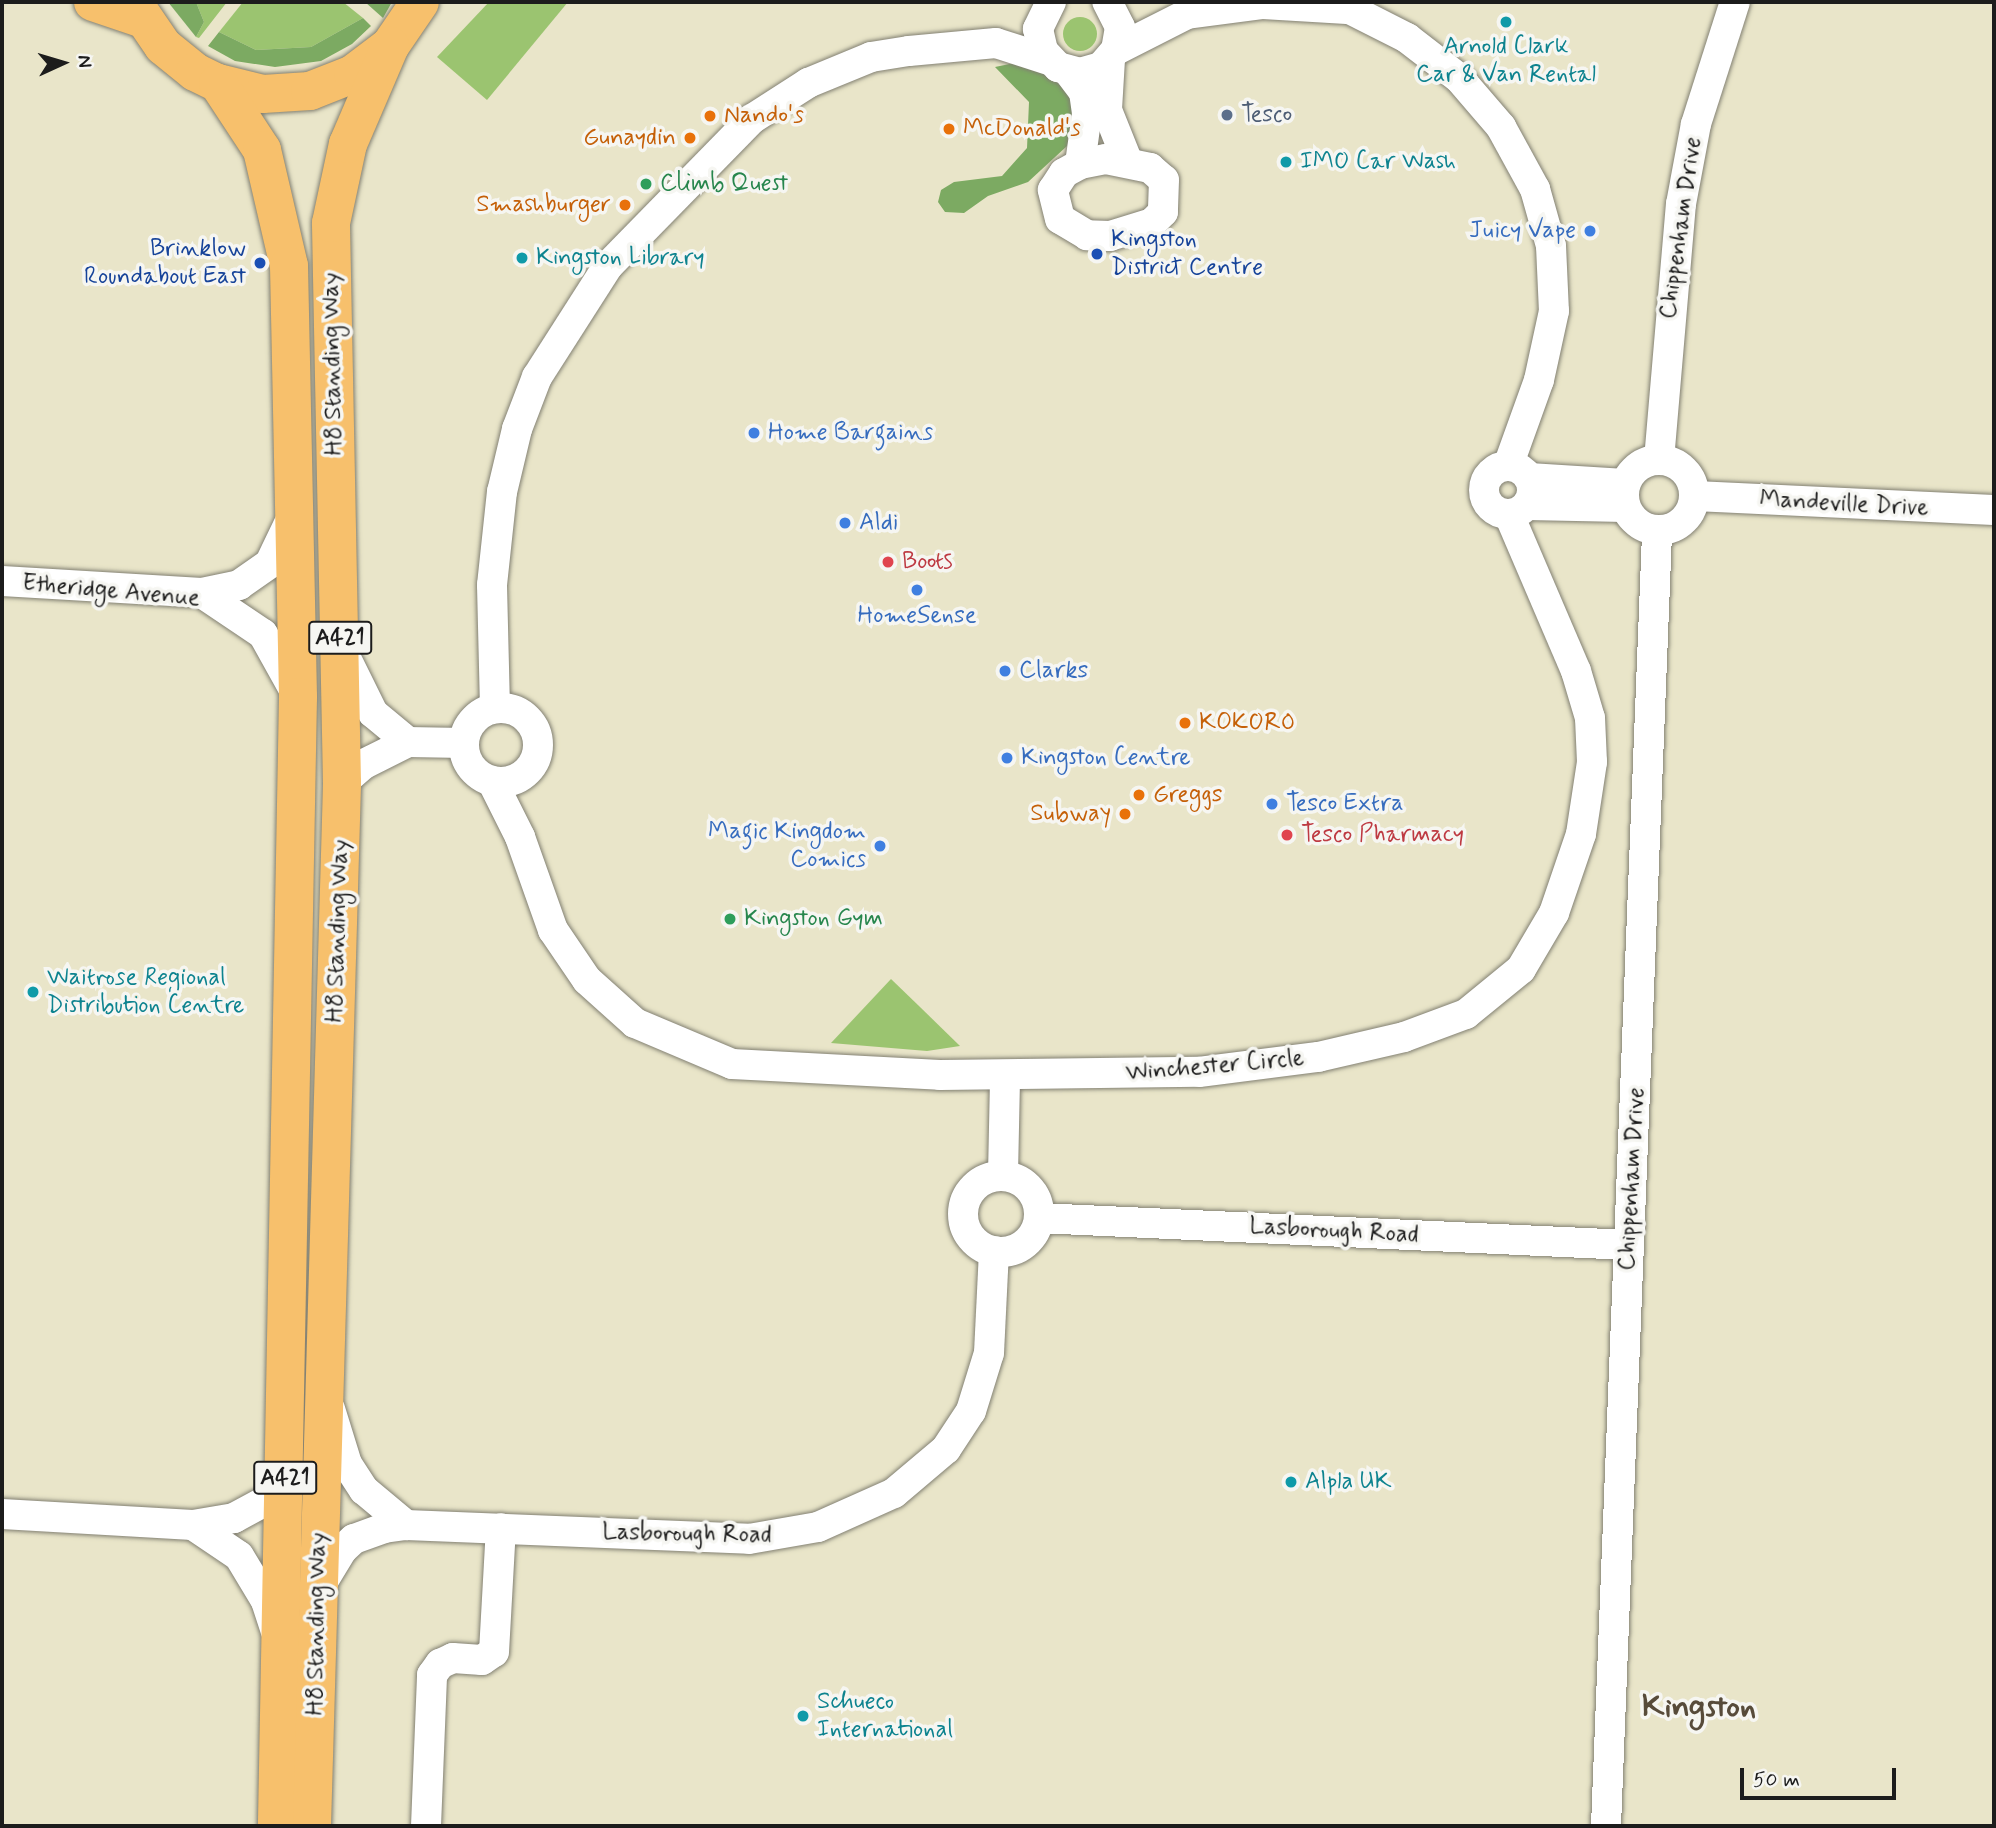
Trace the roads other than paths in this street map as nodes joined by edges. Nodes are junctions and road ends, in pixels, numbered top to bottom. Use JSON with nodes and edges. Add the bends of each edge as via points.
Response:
{"nodes":[{"id":1,"x":93,"y":2,"type":"edge"},
{"id":2,"x":1107,"y":2,"type":"edge"},
{"id":3,"x":1735,"y":2,"type":"edge"},
{"id":4,"x":422,"y":4,"type":"edge"},
{"id":5,"x":1342,"y":5,"type":"edge"},
{"id":6,"x":1046,"y":10,"type":"edge"},
{"id":7,"x":145,"y":22,"type":"edge"},
{"id":8,"x":996,"y":43,"type":"junction"},
{"id":9,"x":390,"y":46,"type":"junction"},
{"id":10,"x":1113,"y":55,"type":"junction"},
{"id":11,"x":1059,"y":66,"type":"junction"},
{"id":12,"x":206,"y":77,"type":"junction"},
{"id":13,"x":1126,"y":160,"type":"junction"},
{"id":14,"x":1080,"y":164,"type":"junction"},
{"id":15,"x":1659,"y":460,"type":"junction"},
{"id":16,"x":1518,"y":491,"type":"junction"},
{"id":17,"x":1625,"y":496,"type":"junction"},
{"id":18,"x":1695,"y":496,"type":"junction"},
{"id":19,"x":1994,"y":510,"type":"edge"},
{"id":20,"x":293,"y":514,"type":"junction"},
{"id":21,"x":1657,"y":531,"type":"junction"},
{"id":22,"x":2,"y":581,"type":"edge"},
{"id":23,"x":202,"y":593,"type":"junction"},
{"id":24,"x":340,"y":636,"type":"junction"},
{"id":25,"x":298,"y":697,"type":"junction"},
{"id":26,"x":495,"y":708,"type":"junction"},
{"id":27,"x":408,"y":742,"type":"junction"},
{"id":28,"x":464,"y":743,"type":"junction"},
{"id":29,"x":526,"y":773,"type":"junction"},
{"id":30,"x":492,"y":781,"type":"junction"},
{"id":31,"x":342,"y":783,"type":"junction"},
{"id":32,"x":520,"y":838,"type":"junction"},
{"id":33,"x":1005,"y":1076,"type":"junction"},
{"id":34,"x":1003,"y":1175,"type":"junction"},
{"id":35,"x":1039,"y":1218,"type":"junction"},
{"id":36,"x":1628,"y":1245,"type":"junction"},
{"id":37,"x":994,"y":1251,"type":"junction"},
{"id":38,"x":323,"y":1387,"type":"junction"},
{"id":39,"x":284,"y":1491,"type":"junction"},
{"id":40,"x":2,"y":1514,"type":"edge"},
{"id":41,"x":193,"y":1525,"type":"junction"},
{"id":42,"x":406,"y":1525,"type":"junction"},
{"id":43,"x":501,"y":1528,"type":"junction"},
{"id":44,"x":318,"y":1588,"type":"junction"},
{"id":45,"x":282,"y":1654,"type":"junction"},
{"id":46,"x":277,"y":1826,"type":"edge"},
{"id":47,"x":312,"y":1826,"type":"edge"},
{"id":48,"x":426,"y":1826,"type":"edge"},
{"id":49,"x":1606,"y":1826,"type":"edge"}],
"edges":[{"from":1,"to":7,"type":"highway"},
{"from":2,"to":10,"type":"street","via":[[1120,27]]},
{"from":3,"to":15,"type":"street","name":"Chippenham Drive","via":[[1702,101],[1681,204]]},
{"from":4,"to":9,"type":"highway"},
{"from":5,"to":10,"type":"street","via":[[1263,4],[1187,14]]},
{"from":5,"to":16,"type":"street","via":[[1407,38],[1459,78],[1501,127],[1535,189],[1551,246],[1555,311]]},
{"from":6,"to":8,"type":"street"},
{"from":6,"to":11,"type":"street","via":[[1039,40]]},
{"from":7,"to":12,"type":"highway"},
{"from":8,"to":11,"type":"street"},
{"from":8,"to":26,"type":"street","via":[[871,57],[808,83],[752,119],[608,266],[537,377],[517,429],[502,492],[492,585]]},
{"from":9,"to":12,"type":"highway","via":[[353,74],[310,91],[263,94]]},
{"from":9,"to":24,"type":"highway","name":"H8 Standing Way","number":"A421","via":[[348,144],[331,223]]},
{"from":10,"to":11,"type":"street","via":[[1091,71]]},
{"from":10,"to":13,"type":"street","via":[[1105,78],[1107,110]]},
{"from":11,"to":14,"type":"street","via":[[1084,92],[1087,114]]},
{"from":12,"to":20,"type":"highway","name":"H8 Standing Way","number":"A421","via":[[262,150],[289,266]]},
{"from":13,"to":14,"type":"street"},
{"from":13,"to":14,"type":"street","via":[[1150,168],[1164,180],[1163,212],[1134,232],[1110,236],[1071,228],[1053,204],[1053,190],[1064,173]]},
{"from":15,"to":17,"type":"street","via":[[1634,469]]},
{"from":15,"to":18,"type":"street","via":[[1681,467]]},
{"from":16,"to":17,"type":"street"},
{"from":16,"to":33,"type":"street","name":"Winchester Circle","via":[[1590,718],[1592,762],[1571,873],[1521,969],[1466,1013],[1404,1037],[1318,1057],[1199,1072]]},
{"from":17,"to":21,"type":"street","via":[[1637,524]]},
{"from":18,"to":19,"type":"street","name":"Mandeville Drive"},
{"from":18,"to":21,"type":"street","via":[[1686,519],[1667,531]]},
{"from":20,"to":23,"type":"street","via":[[270,563],[239,585]]},
{"from":20,"to":25,"type":"highway","name":"H8 Standing Way","number":"A421"},
{"from":21,"to":36,"type":"street","name":"Chippenham Drive"},
{"from":22,"to":23,"type":"street","name":"Etheridge Avenue"},
{"from":23,"to":25,"type":"street","name":"Etheridge Avenue","via":[[263,634]]},
{"from":24,"to":27,"type":"street","via":[[349,669],[367,704]]},
{"from":24,"to":31,"type":"highway","name":"H8 Standing Way","number":"A421"},
{"from":25,"to":39,"type":"highway","name":"H8 Standing Way","number":"A421"},
{"from":26,"to":28,"type":"street","via":[[473,720]]},
{"from":26,"to":29,"type":"street","via":[[519,712],[535,729],[538,752]]},
{"from":27,"to":28,"type":"street"},
{"from":27,"to":31,"type":"street","via":[[364,764]]},
{"from":28,"to":30,"type":"street","via":[[471,768]]},
{"from":29,"to":30,"type":"street","via":[[505,782]]},
{"from":29,"to":32,"type":"street","name":"Winchester Circle"},
{"from":30,"to":32,"type":"street","name":"Winchester Circle"},
{"from":31,"to":38,"type":"highway","name":"H8 Standing Way","number":"A421"},
{"from":32,"to":33,"type":"street","name":"Winchester Circle","via":[[553,930],[587,979],[635,1023],[732,1064]]},
{"from":33,"to":34,"type":"street"},
{"from":34,"to":35,"type":"street","via":[[1026,1184],[1034,1194]]},
{"from":34,"to":37,"type":"street","via":[[973,1187],[964,1205],[963,1220],[972,1240]]},
{"from":35,"to":36,"type":"street","name":"Lasborough Road"},
{"from":35,"to":37,"type":"street","via":[[1031,1238],[1016,1249]]},
{"from":36,"to":49,"type":"street","name":"Chippenham Drive"},
{"from":37,"to":43,"type":"street","name":"Lasborough Road","via":[[989,1353],[971,1411],[946,1449],[894,1493],[818,1527],[749,1539]]},
{"from":38,"to":42,"type":"street","via":[[347,1464],[364,1490]]},
{"from":38,"to":44,"type":"highway","name":"H8 Standing Way","number":"A421"},
{"from":39,"to":41,"type":"street","via":[[234,1518]]},
{"from":39,"to":45,"type":"highway","name":"H8 Standing Way","number":"A421"},
{"from":40,"to":41,"type":"street"},
{"from":41,"to":45,"type":"street","via":[[239,1556],[256,1581]]},
{"from":42,"to":43,"type":"street","name":"Lasborough Road"},
{"from":42,"to":44,"type":"street","name":"Lasborough Road","via":[[354,1539],[333,1561]]},
{"from":43,"to":48,"type":"street","via":[[494,1652],[482,1660],[453,1658],[440,1664],[432,1675]]},
{"from":44,"to":47,"type":"highway","name":"H8 Standing Way","number":"A421"},
{"from":45,"to":46,"type":"highway","name":"H8 Standing Way","number":"A421"}]}
